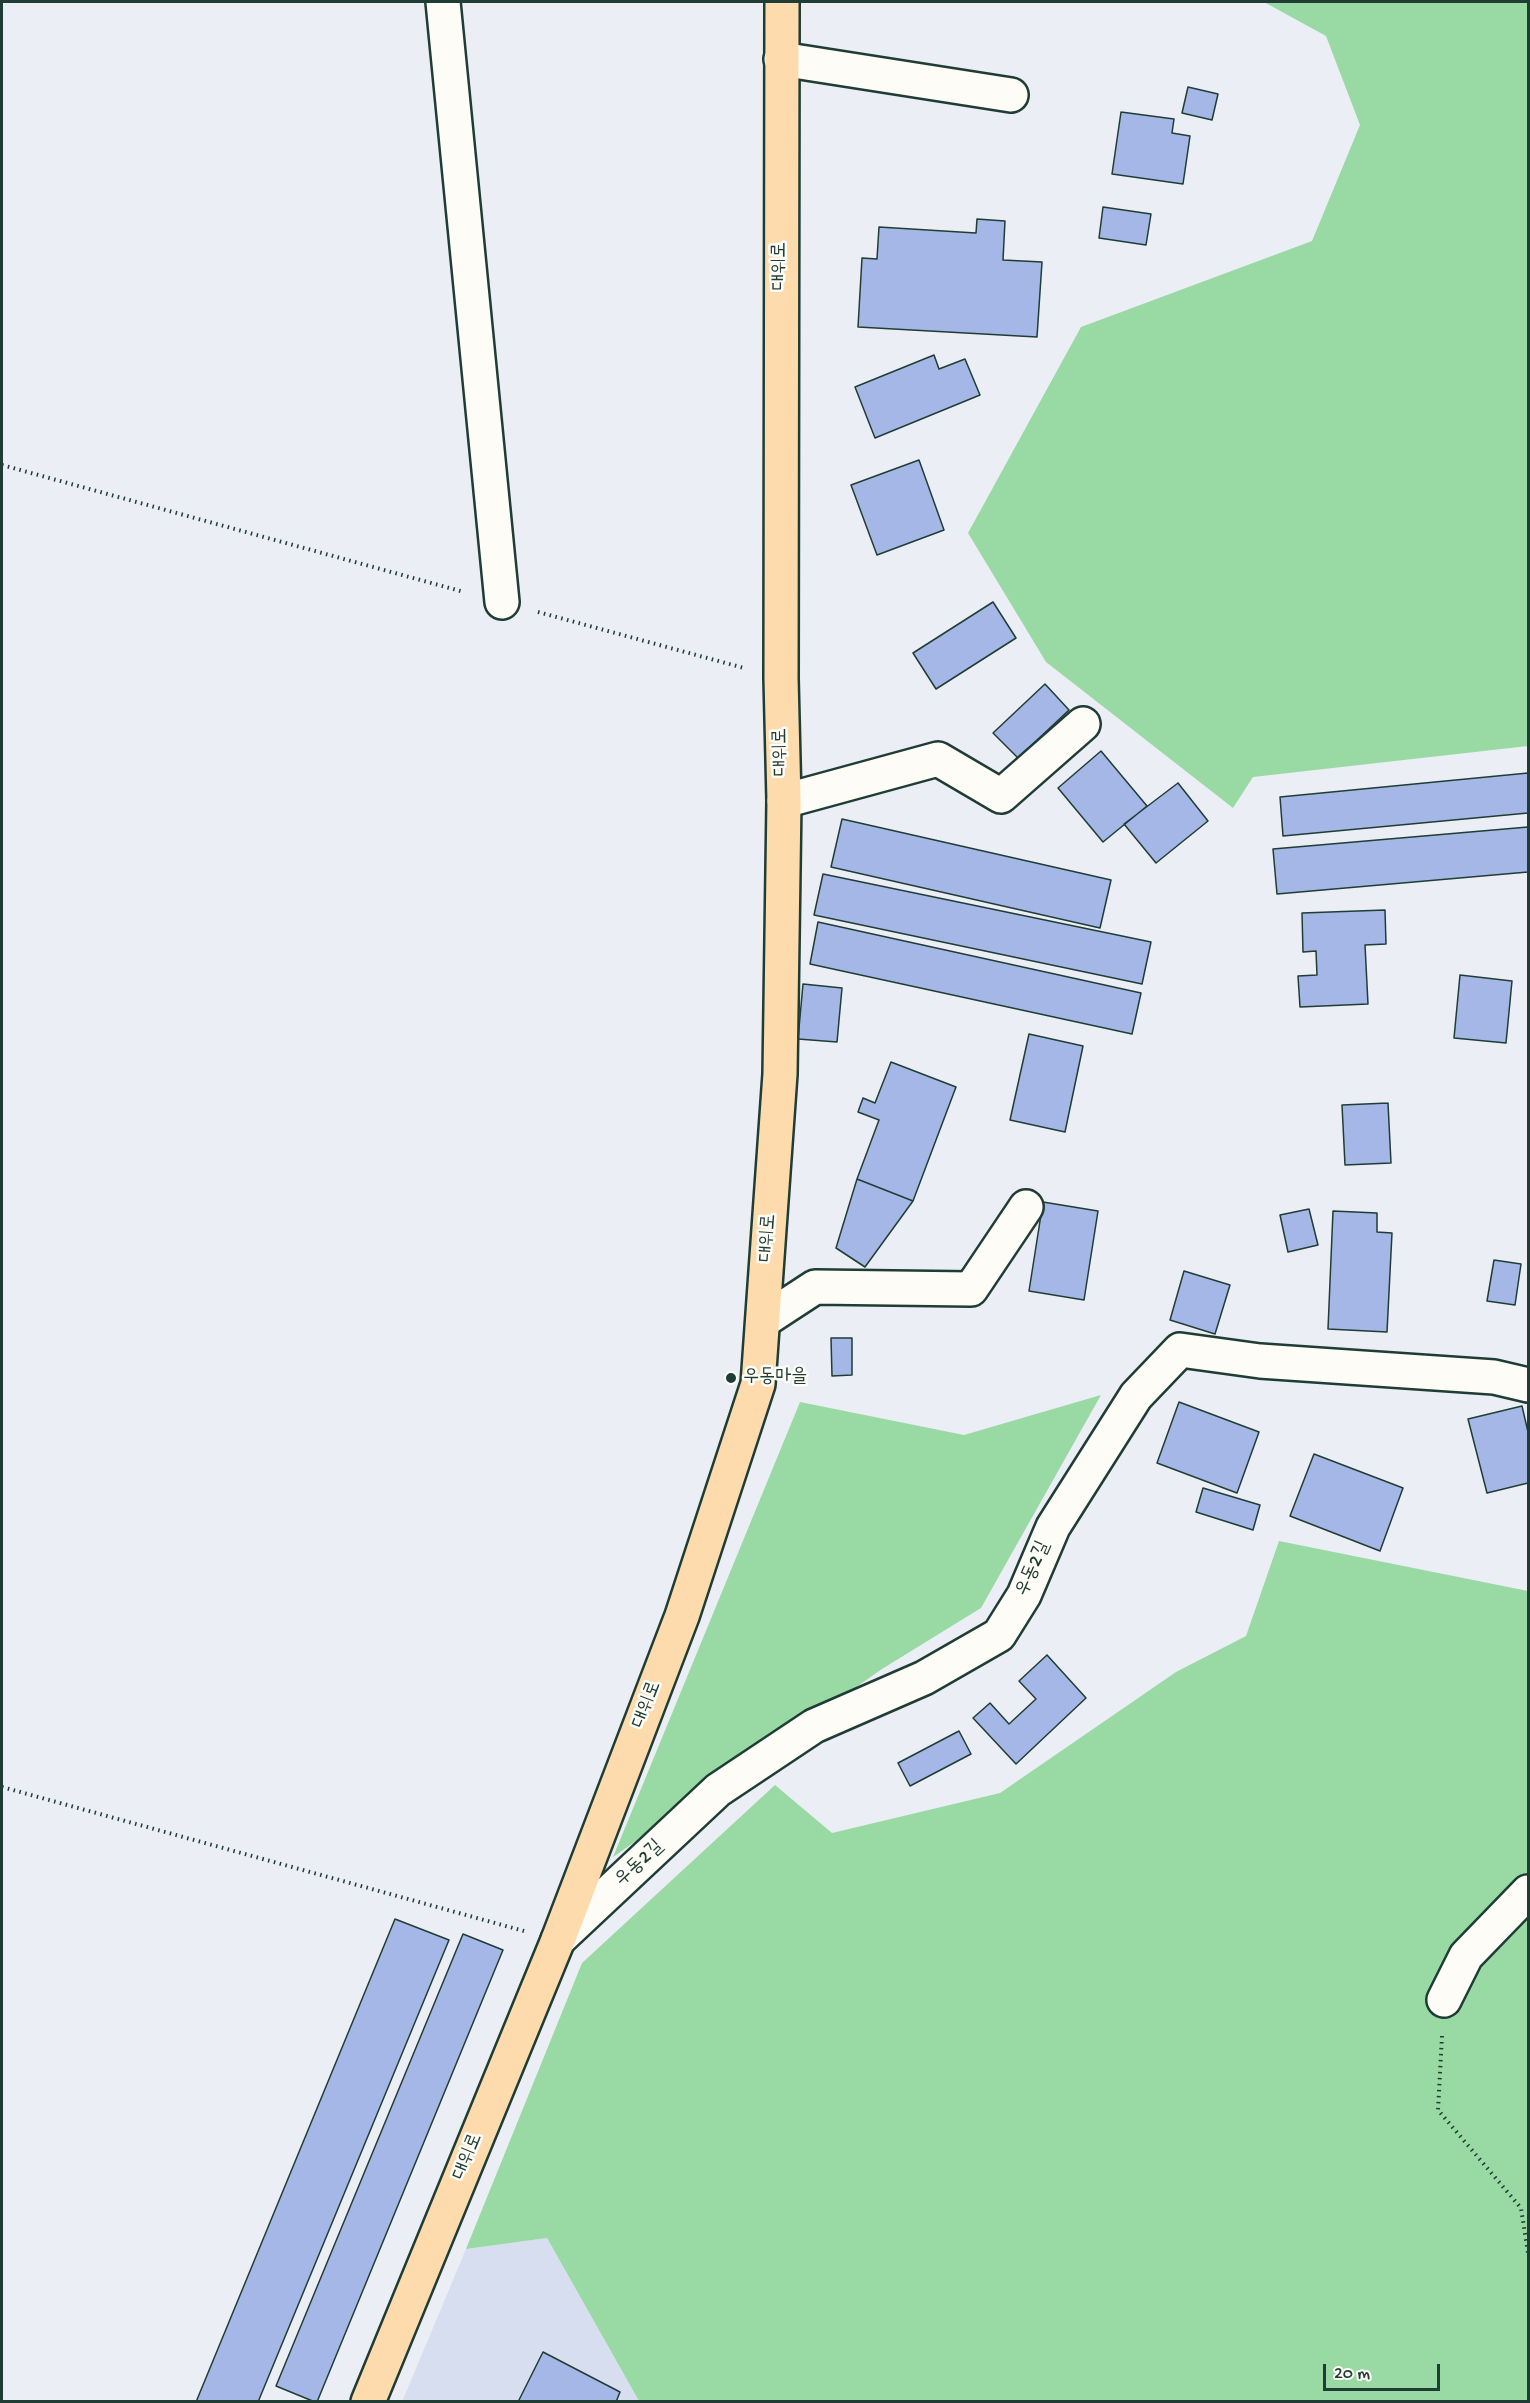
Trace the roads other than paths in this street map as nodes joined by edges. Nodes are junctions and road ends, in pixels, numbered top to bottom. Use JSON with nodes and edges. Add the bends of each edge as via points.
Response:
{"nodes":[{"id":1,"x":442,"y":2,"type":"edge"},
{"id":2,"x":782,"y":2,"type":"edge"},
{"id":3,"x":781,"y":59,"type":"junction"},
{"id":4,"x":1011,"y":95,"type":"dead end"},
{"id":5,"x":502,"y":602,"type":"road end"},
{"id":6,"x":1083,"y":724,"type":"dead end"},
{"id":7,"x":783,"y":801,"type":"junction"},
{"id":8,"x":1026,"y":1207,"type":"dead end"},
{"id":9,"x":763,"y":1321,"type":"junction"},
{"id":10,"x":1528,"y":1385,"type":"edge"},
{"id":11,"x":1528,"y":1892,"type":"edge"},
{"id":12,"x":558,"y":1940,"type":"junction"},
{"id":13,"x":1444,"y":2000,"type":"road end"},
{"id":14,"x":368,"y":2402,"type":"edge"}],
"edges":[{"from":1,"to":5,"type":"street"},
{"from":2,"to":3,"type":"main road","name":"대위로"},
{"from":3,"to":4,"type":"street"},
{"from":3,"to":7,"type":"main road","name":"대위로"},
{"from":6,"to":7,"type":"street","via":[[1001,796],[938,759]]},
{"from":7,"to":9,"type":"main road","name":"대위로","via":[[780,1074]]},
{"from":8,"to":9,"type":"street","via":[[970,1289],[815,1287]]},
{"from":9,"to":12,"type":"main road","name":"대위로","via":[[758,1384],[682,1617]]},
{"from":10,"to":12,"type":"street","name":"우동2길","via":[[1494,1377],[1260,1361],[1180,1350],[1136,1396],[1053,1527],[1024,1595],[999,1635],[924,1678],[814,1726],[718,1791]]},
{"from":11,"to":13,"type":"street","via":[[1466,1956]]},
{"from":12,"to":14,"type":"main road","name":"대위로"}]}
